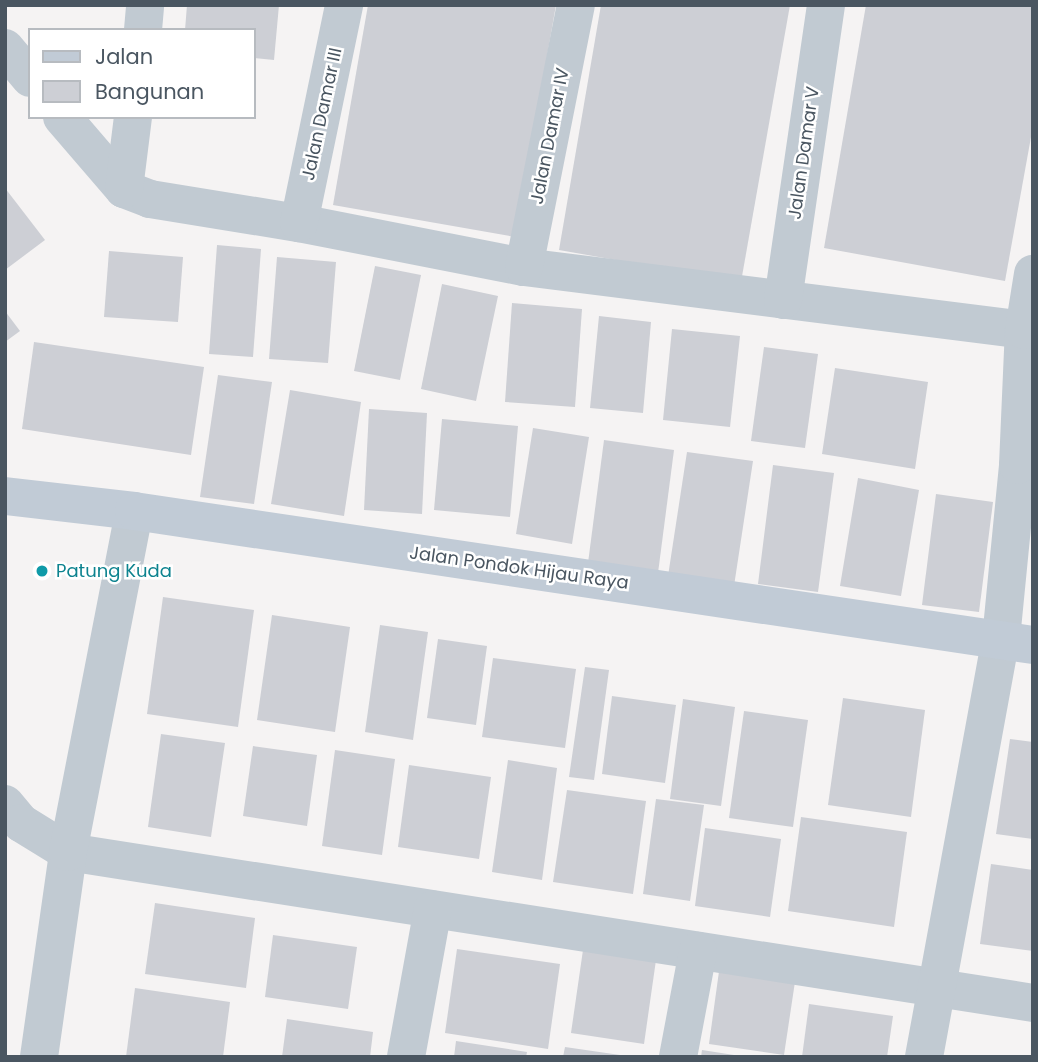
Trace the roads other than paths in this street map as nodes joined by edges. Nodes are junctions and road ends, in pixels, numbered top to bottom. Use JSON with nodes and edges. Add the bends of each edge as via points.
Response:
{"nodes":[{"id":1,"x":145,"y":5,"type":"edge"},
{"id":2,"x":344,"y":5,"type":"edge"},
{"id":3,"x":576,"y":5,"type":"edge"},
{"id":4,"x":825,"y":5,"type":"edge"},
{"id":5,"x":142,"y":28,"type":"edge"},
{"id":6,"x":5,"y":48,"type":"edge"},
{"id":7,"x":28,"y":76,"type":"edge"},
{"id":8,"x":64,"y":119,"type":"edge"},
{"id":9,"x":132,"y":119,"type":"edge"},
{"id":10,"x":124,"y":189,"type":"junction"},
{"id":11,"x":299,"y":223,"type":"junction"},
{"id":12,"x":524,"y":267,"type":"junction"},
{"id":13,"x":1033,"y":274,"type":"edge"},
{"id":14,"x":783,"y":300,"type":"junction"},
{"id":15,"x":1028,"y":330,"type":"edge"},
{"id":16,"x":5,"y":496,"type":"edge"},
{"id":17,"x":134,"y":511,"type":"junction"},
{"id":18,"x":1017,"y":642,"type":"edge"},
{"id":19,"x":5,"y":804,"type":"edge"},
{"id":20,"x":68,"y":852,"type":"junction"},
{"id":21,"x":433,"y":909,"type":"junction"},
{"id":22,"x":698,"y":951,"type":"junction"},
{"id":23,"x":937,"y":988,"type":"junction"},
{"id":24,"x":1033,"y":1003,"type":"edge"},
{"id":25,"x":39,"y":1057,"type":"edge"},
{"id":26,"x":406,"y":1057,"type":"edge"},
{"id":27,"x":678,"y":1057,"type":"edge"},
{"id":28,"x":924,"y":1057,"type":"edge"}],
"edges":[{"from":1,"to":5,"type":"street"},
{"from":2,"to":11,"type":"street","name":"Jalan Damar III"},
{"from":3,"to":12,"type":"street","name":"Jalan Damar IV"},
{"from":4,"to":14,"type":"street","name":"Jalan Damar V"},
{"from":6,"to":7,"type":"street"},
{"from":8,"to":10,"type":"street"},
{"from":9,"to":10,"type":"street"},
{"from":10,"to":11,"type":"street","via":[[150,199]]},
{"from":11,"to":12,"type":"street"},
{"from":12,"to":14,"type":"street"},
{"from":13,"to":15,"type":"street"},
{"from":14,"to":15,"type":"street"},
{"from":15,"to":18,"type":"street","via":[[1018,466]]},
{"from":16,"to":17,"type":"street","name":"Jalan Pondok Hijau Raya"},
{"from":17,"to":18,"type":"street","name":"Jalan Pondok Hijau Raya"},
{"from":17,"to":20,"type":"street"},
{"from":18,"to":23,"type":"street"},
{"from":19,"to":20,"type":"street","via":[[21,823]]},
{"from":20,"to":21,"type":"street"},
{"from":20,"to":25,"type":"street"},
{"from":21,"to":22,"type":"street"},
{"from":21,"to":26,"type":"street"},
{"from":22,"to":23,"type":"street"},
{"from":22,"to":27,"type":"street"},
{"from":23,"to":24,"type":"street"},
{"from":23,"to":28,"type":"street"}]}
